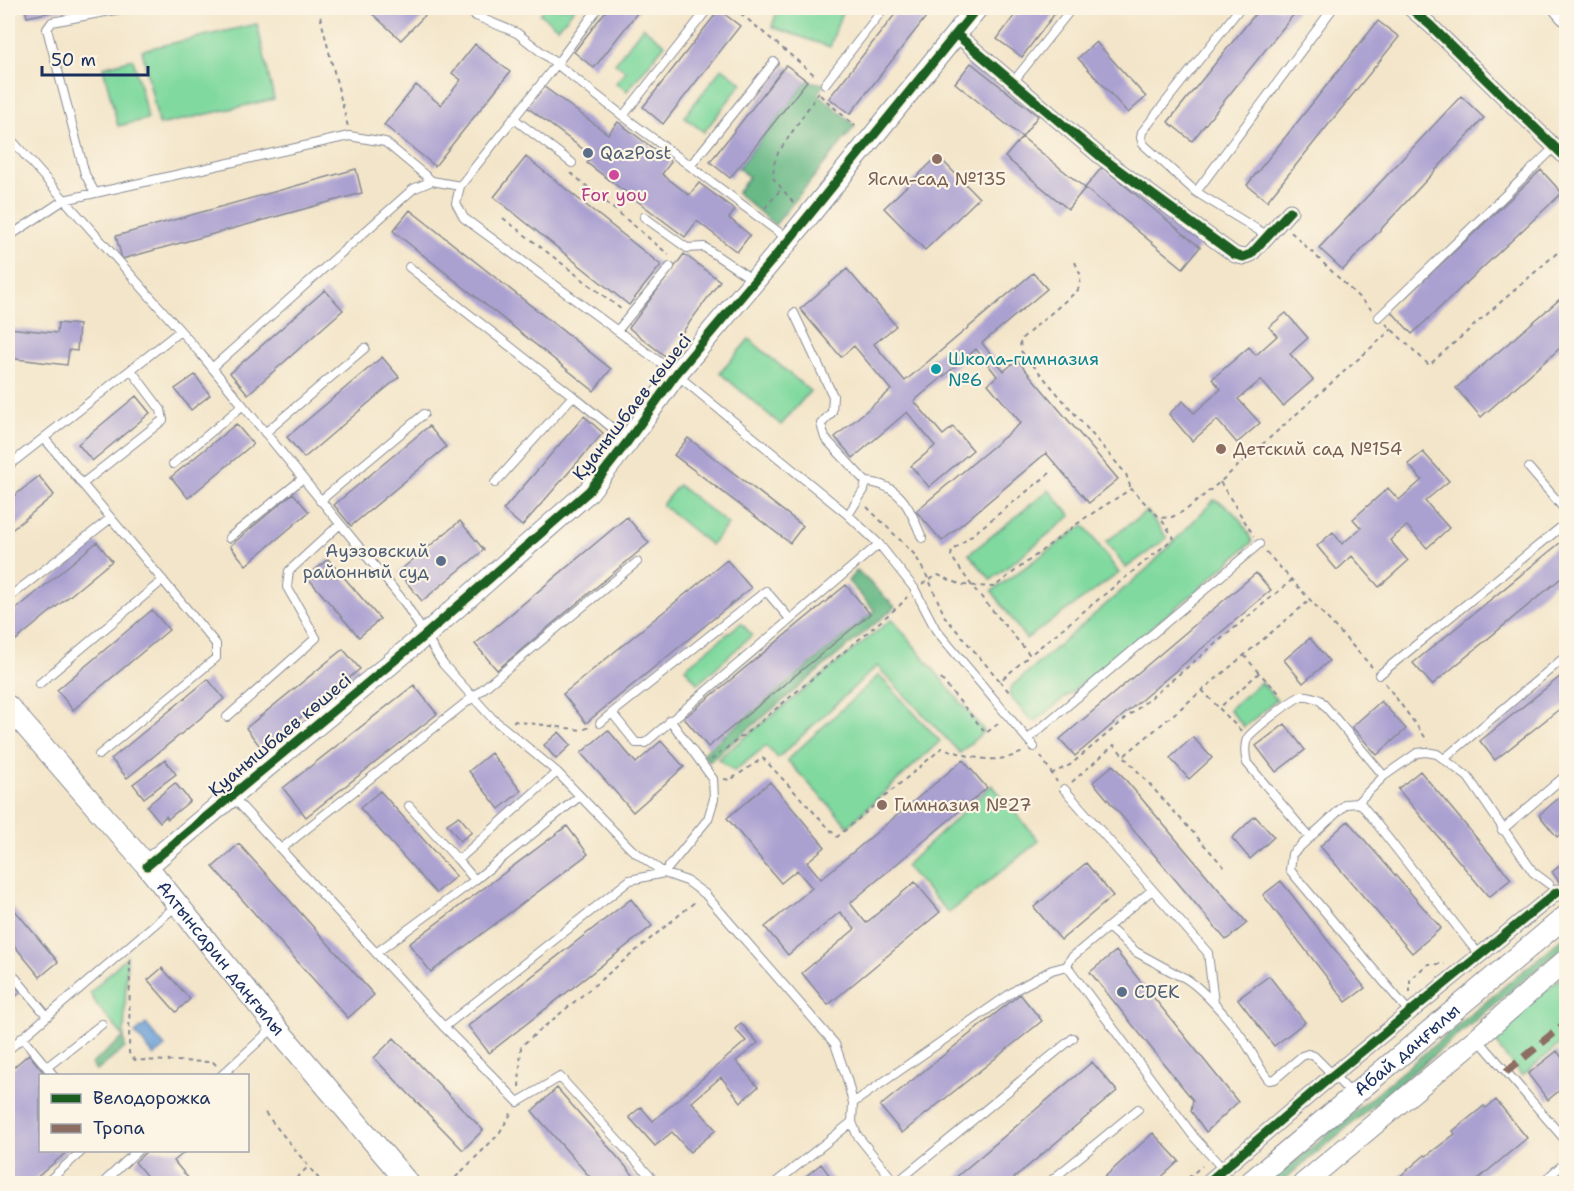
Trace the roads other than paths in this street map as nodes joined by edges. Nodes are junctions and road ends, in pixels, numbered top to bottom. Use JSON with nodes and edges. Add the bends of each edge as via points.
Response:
{"nodes":[{"id":1,"x":126,"y":8,"type":"edge"},
{"id":2,"x":466,"y":8,"type":"edge"},
{"id":3,"x":482,"y":8,"type":"edge"},
{"id":4,"x":598,"y":8,"type":"edge"},
{"id":5,"x":884,"y":8,"type":"edge"},
{"id":6,"x":1072,"y":8,"type":"edge"},
{"id":7,"x":1240,"y":8,"type":"edge"},
{"id":8,"x":1334,"y":8,"type":"edge"},
{"id":9,"x":1410,"y":8,"type":"edge"},
{"id":10,"x":1560,"y":8,"type":"edge"},
{"id":11,"x":974,"y":9,"type":"edge"},
{"id":12,"x":706,"y":11,"type":"dead end"},
{"id":13,"x":1566,"y":15,"type":"edge"},
{"id":14,"x":476,"y":16,"type":"junction"},
{"id":15,"x":956,"y":34,"type":"junction"},
{"id":16,"x":774,"y":62,"type":"dead end"},
{"id":17,"x":556,"y":65,"type":"junction"},
{"id":18,"x":1013,"y":82,"type":"junction"},
{"id":19,"x":825,"y":84,"type":"road end"},
{"id":20,"x":623,"y":116,"type":"junction"},
{"id":21,"x":513,"y":118,"type":"junction"},
{"id":22,"x":8,"y":136,"type":"edge"},
{"id":23,"x":1561,"y":152,"type":"edge"},
{"id":24,"x":572,"y":163,"type":"dead end"},
{"id":25,"x":690,"y":166,"type":"junction"},
{"id":26,"x":432,"y":181,"type":"junction"},
{"id":27,"x":460,"y":186,"type":"junction"},
{"id":28,"x":1196,"y":192,"type":"junction"},
{"id":29,"x":95,"y":193,"type":"junction"},
{"id":30,"x":64,"y":200,"type":"junction"},
{"id":31,"x":644,"y":217,"type":"dead end"},
{"id":32,"x":1285,"y":217,"type":"road end"},
{"id":33,"x":1268,"y":236,"type":"junction"},
{"id":34,"x":8,"y":237,"type":"edge"},
{"id":35,"x":789,"y":240,"type":"junction"},
{"id":36,"x":409,"y":267,"type":"dead end"},
{"id":37,"x":670,"y":267,"type":"road end"},
{"id":38,"x":754,"y":281,"type":"junction"},
{"id":39,"x":794,"y":313,"type":"dead end"},
{"id":40,"x":1379,"y":317,"type":"road end"},
{"id":41,"x":180,"y":331,"type":"junction"},
{"id":42,"x":617,"y":331,"type":"junction"},
{"id":43,"x":365,"y":348,"type":"dead end"},
{"id":44,"x":212,"y":368,"type":"junction"},
{"id":45,"x":131,"y":370,"type":"junction"},
{"id":46,"x":676,"y":374,"type":"junction"},
{"id":47,"x":573,"y":396,"type":"junction"},
{"id":48,"x":242,"y":406,"type":"junction"},
{"id":49,"x":424,"y":414,"type":"dead end"},
{"id":50,"x":265,"y":434,"type":"junction"},
{"id":51,"x":44,"y":438,"type":"junction"},
{"id":52,"x":628,"y":441,"type":"junction"},
{"id":53,"x":173,"y":464,"type":"dead end"},
{"id":54,"x":8,"y":466,"type":"edge"},
{"id":55,"x":1529,"y":468,"type":"dead end"},
{"id":56,"x":302,"y":479,"type":"junction"},
{"id":57,"x":866,"y":482,"type":"junction"},
{"id":58,"x":495,"y":483,"type":"dead end"},
{"id":59,"x":82,"y":484,"type":"junction"},
{"id":60,"x":320,"y":501,"type":"junction"},
{"id":61,"x":1566,"y":511,"type":"edge"},
{"id":62,"x":848,"y":515,"type":"junction"},
{"id":63,"x":111,"y":518,"type":"junction"},
{"id":64,"x":1566,"y":523,"type":"edge"},
{"id":65,"x":340,"y":524,"type":"junction"},
{"id":66,"x":229,"y":538,"type":"dead end"},
{"id":67,"x":922,"y":538,"type":"dead end"},
{"id":68,"x":879,"y":544,"type":"junction"},
{"id":69,"x":1259,"y":544,"type":"road end"},
{"id":70,"x":637,"y":562,"type":"dead end"},
{"id":71,"x":163,"y":580,"type":"junction"},
{"id":72,"x":8,"y":598,"type":"edge"},
{"id":73,"x":790,"y":619,"type":"junction"},
{"id":74,"x":424,"y":636,"type":"junction"},
{"id":75,"x":1566,"y":657,"type":"edge"},
{"id":76,"x":1379,"y":675,"type":"road end"},
{"id":77,"x":39,"y":684,"type":"dead end"},
{"id":78,"x":473,"y":697,"type":"junction"},
{"id":79,"x":8,"y":706,"type":"edge"},
{"id":80,"x":612,"y":713,"type":"junction"},
{"id":81,"x":227,"y":717,"type":"dead end"},
{"id":82,"x":670,"y":720,"type":"junction"},
{"id":83,"x":600,"y":723,"type":"road end"},
{"id":84,"x":1028,"y":739,"type":"junction"},
{"id":85,"x":1034,"y":747,"type":"road end"},
{"id":86,"x":99,"y":755,"type":"dead end"},
{"id":87,"x":1440,"y":756,"type":"junction"},
{"id":88,"x":557,"y":772,"type":"junction"},
{"id":89,"x":1566,"y":775,"type":"edge"},
{"id":90,"x":1384,"y":776,"type":"junction"},
{"id":91,"x":1064,"y":789,"type":"road end"},
{"id":92,"x":232,"y":796,"type":"junction"},
{"id":93,"x":580,"y":796,"type":"junction"},
{"id":94,"x":1357,"y":803,"type":"junction"},
{"id":95,"x":408,"y":806,"type":"dead end"},
{"id":96,"x":1502,"y":830,"type":"junction"},
{"id":97,"x":1310,"y":838,"type":"junction"},
{"id":98,"x":281,"y":849,"type":"junction"},
{"id":99,"x":458,"y":860,"type":"junction"},
{"id":100,"x":147,"y":866,"type":"junction"},
{"id":101,"x":664,"y":873,"type":"junction"},
{"id":102,"x":475,"y":880,"type":"junction"},
{"id":103,"x":1553,"y":888,"type":"joint"},
{"id":104,"x":1152,"y":890,"type":"junction"},
{"id":105,"x":177,"y":905,"type":"junction"},
{"id":106,"x":1566,"y":916,"type":"edge"},
{"id":107,"x":1108,"y":927,"type":"junction"},
{"id":108,"x":376,"y":953,"type":"junction"},
{"id":109,"x":1480,"y":956,"type":"junction"},
{"id":110,"x":1566,"y":960,"type":"edge"},
{"id":111,"x":1067,"y":966,"type":"junction"},
{"id":112,"x":8,"y":969,"type":"edge"},
{"id":113,"x":1214,"y":1004,"type":"junction"},
{"id":114,"x":1410,"y":1013,"type":"junction"},
{"id":115,"x":47,"y":1016,"type":"junction"},
{"id":116,"x":102,"y":1024,"type":"dead end"},
{"id":117,"x":275,"y":1026,"type":"junction"},
{"id":118,"x":444,"y":1027,"type":"junction"},
{"id":119,"x":22,"y":1037,"type":"junction"},
{"id":120,"x":1073,"y":1038,"type":"dead end"},
{"id":121,"x":1477,"y":1038,"type":"junction"},
{"id":122,"x":8,"y":1050,"type":"edge"},
{"id":123,"x":47,"y":1067,"type":"junction"},
{"id":124,"x":52,"y":1074,"type":"edge"},
{"id":125,"x":223,"y":1074,"type":"edge"},
{"id":126,"x":1333,"y":1075,"type":"junction"},
{"id":127,"x":1354,"y":1096,"type":"junction"},
{"id":128,"x":853,"y":1103,"type":"junction"},
{"id":129,"x":1138,"y":1109,"type":"dead end"},
{"id":130,"x":852,"y":1122,"type":"junction"},
{"id":131,"x":1566,"y":1141,"type":"edge"},
{"id":132,"x":81,"y":1152,"type":"edge"},
{"id":133,"x":136,"y":1152,"type":"edge"},
{"id":134,"x":1566,"y":1162,"type":"edge"},
{"id":135,"x":1223,"y":1169,"type":"junction"},
{"id":136,"x":896,"y":1183,"type":"edge"},
{"id":137,"x":45,"y":1184,"type":"edge"},
{"id":138,"x":102,"y":1184,"type":"edge"},
{"id":139,"x":409,"y":1184,"type":"edge"},
{"id":140,"x":657,"y":1184,"type":"edge"},
{"id":141,"x":774,"y":1184,"type":"edge"},
{"id":142,"x":1047,"y":1184,"type":"edge"},
{"id":143,"x":1206,"y":1184,"type":"edge"},
{"id":144,"x":1248,"y":1184,"type":"edge"},
{"id":145,"x":1303,"y":1184,"type":"edge"},
{"id":146,"x":1540,"y":1184,"type":"edge"}],
"edges":[{"from":1,"to":29,"type":"lane","via":[[52,22],[47,29],[85,174]]},
{"from":2,"to":14,"type":"lane"},
{"from":3,"to":14,"type":"lane"},
{"from":4,"to":17,"type":"lane"},
{"from":5,"to":19,"type":"lane"},
{"from":6,"to":18,"type":"lane"},
{"from":7,"to":28,"type":"lane","via":[[1142,132],[1143,144]]},
{"from":8,"to":28,"type":"lane"},
{"from":9,"to":23,"type":"street"},
{"from":10,"to":13,"type":"main road"},
{"from":11,"to":15,"type":"main road","name":"Қуанышбаев көшесі"},
{"from":12,"to":20,"type":"lane"},
{"from":14,"to":17,"type":"lane","via":[[517,33]]},
{"from":15,"to":18,"type":"street"},
{"from":15,"to":35,"type":"main road","name":"Қуанышбаев көшесі"},
{"from":16,"to":25,"type":"lane"},
{"from":17,"to":20,"type":"lane"},
{"from":17,"to":21,"type":"lane"},
{"from":18,"to":33,"type":"street","via":[[1101,157],[1235,255],[1251,254]]},
{"from":20,"to":25,"type":"lane"},
{"from":21,"to":24,"type":"lane"},
{"from":21,"to":27,"type":"lane"},
{"from":22,"to":30,"type":"lane"},
{"from":23,"to":40,"type":"lane"},
{"from":25,"to":35,"type":"lane"},
{"from":26,"to":27,"type":"lane"},
{"from":26,"to":29,"type":"lane","via":[[386,142],[349,136]]},
{"from":26,"to":44,"type":"lane","via":[[413,189]]},
{"from":27,"to":42,"type":"lane","via":[[456,203],[464,218]]},
{"from":28,"to":33,"type":"lane"},
{"from":29,"to":30,"type":"lane"},
{"from":30,"to":34,"type":"lane"},
{"from":30,"to":41,"type":"lane"},
{"from":31,"to":38,"type":"lane","via":[[687,248],[704,247]]},
{"from":32,"to":33,"type":"street"},
{"from":35,"to":38,"type":"main road","name":"Қуанышбаев көшесі"},
{"from":36,"to":47,"type":"lane"},
{"from":37,"to":42,"type":"lane"},
{"from":38,"to":46,"type":"main road","name":"Қуанышбаев көшесі"},
{"from":39,"to":57,"type":"lane","via":[[833,396],[832,412],[821,424],[825,438]]},
{"from":41,"to":44,"type":"lane"},
{"from":41,"to":45,"type":"lane"},
{"from":42,"to":46,"type":"lane"},
{"from":43,"to":50,"type":"lane"},
{"from":44,"to":48,"type":"lane"},
{"from":45,"to":51,"type":"lane"},
{"from":45,"to":59,"type":"lane","via":[[161,410],[163,420]]},
{"from":46,"to":52,"type":"main road","name":"Қуанышбаев көшесі"},
{"from":46,"to":62,"type":"lane"},
{"from":47,"to":52,"type":"lane"},
{"from":47,"to":58,"type":"lane"},
{"from":48,"to":50,"type":"lane"},
{"from":48,"to":53,"type":"lane"},
{"from":49,"to":60,"type":"lane"},
{"from":50,"to":56,"type":"lane"},
{"from":51,"to":54,"type":"lane"},
{"from":51,"to":59,"type":"lane"},
{"from":52,"to":74,"type":"main road","name":"Қуанышбаев көшесі","via":[[589,491]]},
{"from":55,"to":61,"type":"lane"},
{"from":56,"to":60,"type":"lane"},
{"from":56,"to":66,"type":"lane"},
{"from":57,"to":62,"type":"lane"},
{"from":57,"to":67,"type":"lane","via":[[890,487],[908,505]]},
{"from":59,"to":63,"type":"lane"},
{"from":60,"to":65,"type":"lane"},
{"from":62,"to":68,"type":"lane"},
{"from":63,"to":71,"type":"lane"},
{"from":63,"to":72,"type":"lane"},
{"from":64,"to":76,"type":"lane"},
{"from":65,"to":74,"type":"lane","via":[[405,603]]},
{"from":65,"to":81,"type":"lane","via":[[289,571],[287,587],[316,638]]},
{"from":68,"to":73,"type":"lane"},
{"from":68,"to":84,"type":"lane","via":[[914,588],[936,630]]},
{"from":69,"to":84,"type":"lane"},
{"from":70,"to":78,"type":"lane"},
{"from":71,"to":77,"type":"lane"},
{"from":71,"to":86,"type":"lane","via":[[216,644],[216,658]]},
{"from":73,"to":80,"type":"lane","via":[[766,591]]},
{"from":73,"to":82,"type":"lane"},
{"from":74,"to":78,"type":"lane"},
{"from":74,"to":92,"type":"main road","name":"Қуанышбаев көшесі"},
{"from":75,"to":87,"type":"lane"},
{"from":78,"to":88,"type":"lane","via":[[492,718]]},
{"from":78,"to":98,"type":"lane"},
{"from":79,"to":100,"type":"main road","name":"Алтынсарин даңғылы"},
{"from":80,"to":82,"type":"lane","via":[[640,744]]},
{"from":80,"to":83,"type":"lane"},
{"from":82,"to":101,"type":"lane","via":[[712,779],[714,799],[708,819]]},
{"from":84,"to":85,"type":"lane"},
{"from":87,"to":90,"type":"lane","via":[[1417,753]]},
{"from":87,"to":96,"type":"lane","via":[[1468,777]]},
{"from":88,"to":93,"type":"lane"},
{"from":88,"to":99,"type":"lane"},
{"from":89,"to":96,"type":"lane"},
{"from":90,"to":94,"type":"lane"},
{"from":90,"to":97,"type":"lane","via":[[1320,700],[1306,695],[1298,697],[1278,711],[1247,738],[1247,763]]},
{"from":91,"to":104,"type":"lane"},
{"from":92,"to":98,"type":"lane"},
{"from":92,"to":100,"type":"main road","name":"Қуанышбаев көшесі"},
{"from":93,"to":101,"type":"lane","via":[[631,849]]},
{"from":93,"to":102,"type":"lane"},
{"from":94,"to":97,"type":"lane","via":[[1346,804]]},
{"from":94,"to":109,"type":"lane"},
{"from":95,"to":99,"type":"lane"},
{"from":96,"to":103,"type":"lane","via":[[1533,872]]},
{"from":97,"to":114,"type":"lane","via":[[1292,854],[1290,870]]},
{"from":98,"to":108,"type":"lane"},
{"from":99,"to":102,"type":"lane"},
{"from":100,"to":105,"type":"main road","name":"Алтынсарин даңғылы"},
{"from":101,"to":118,"type":"lane","via":[[630,880]]},
{"from":101,"to":128,"type":"lane","via":[[687,881],[705,894],[835,1044]]},
{"from":102,"to":108,"type":"lane"},
{"from":103,"to":109,"type":"street"},
{"from":104,"to":107,"type":"lane"},
{"from":104,"to":113,"type":"lane","via":[[1208,953]]},
{"from":105,"to":115,"type":"lane"},
{"from":105,"to":117,"type":"main road","name":"Алтынсарин даңғылы"},
{"from":106,"to":127,"type":"main road","name":"Абай даңғылы"},
{"from":107,"to":111,"type":"lane","via":[[1071,958]]},
{"from":107,"to":113,"type":"lane","via":[[1136,952],[1185,977]]},
{"from":108,"to":118,"type":"lane"},
{"from":109,"to":114,"type":"street"},
{"from":110,"to":121,"type":"main road","name":"Абай даңғылы"},
{"from":111,"to":128,"type":"lane","via":[[1017,989]]},
{"from":111,"to":135,"type":"lane","via":[[1194,1137]]},
{"from":112,"to":115,"type":"lane"},
{"from":113,"to":126,"type":"lane","via":[[1246,1043],[1269,1080],[1308,1054]]},
{"from":114,"to":126,"type":"street"},
{"from":115,"to":119,"type":"lane"},
{"from":116,"to":123,"type":"lane"},
{"from":117,"to":125,"type":"lane"},
{"from":117,"to":139,"type":"main road","name":"Алтынсарин даңғылы"},
{"from":118,"to":140,"type":"lane","via":[[518,1102],[560,1077]]},
{"from":119,"to":122,"type":"lane"},
{"from":119,"to":123,"type":"lane"},
{"from":120,"to":136,"type":"lane"},
{"from":121,"to":131,"type":"lane"},
{"from":121,"to":145,"type":"main road","name":"Абай даңғылы"},
{"from":123,"to":124,"type":"lane"},
{"from":126,"to":127,"type":"lane"},
{"from":126,"to":135,"type":"street"},
{"from":127,"to":144,"type":"main road","name":"Абай даңғылы"},
{"from":128,"to":130,"type":"lane"},
{"from":129,"to":142,"type":"lane"},
{"from":130,"to":136,"type":"lane","via":[[857,1135]]},
{"from":130,"to":141,"type":"lane"},
{"from":132,"to":137,"type":"lane"},
{"from":133,"to":138,"type":"lane"},
{"from":134,"to":146,"type":"lane"},
{"from":135,"to":143,"type":"street"}]}
